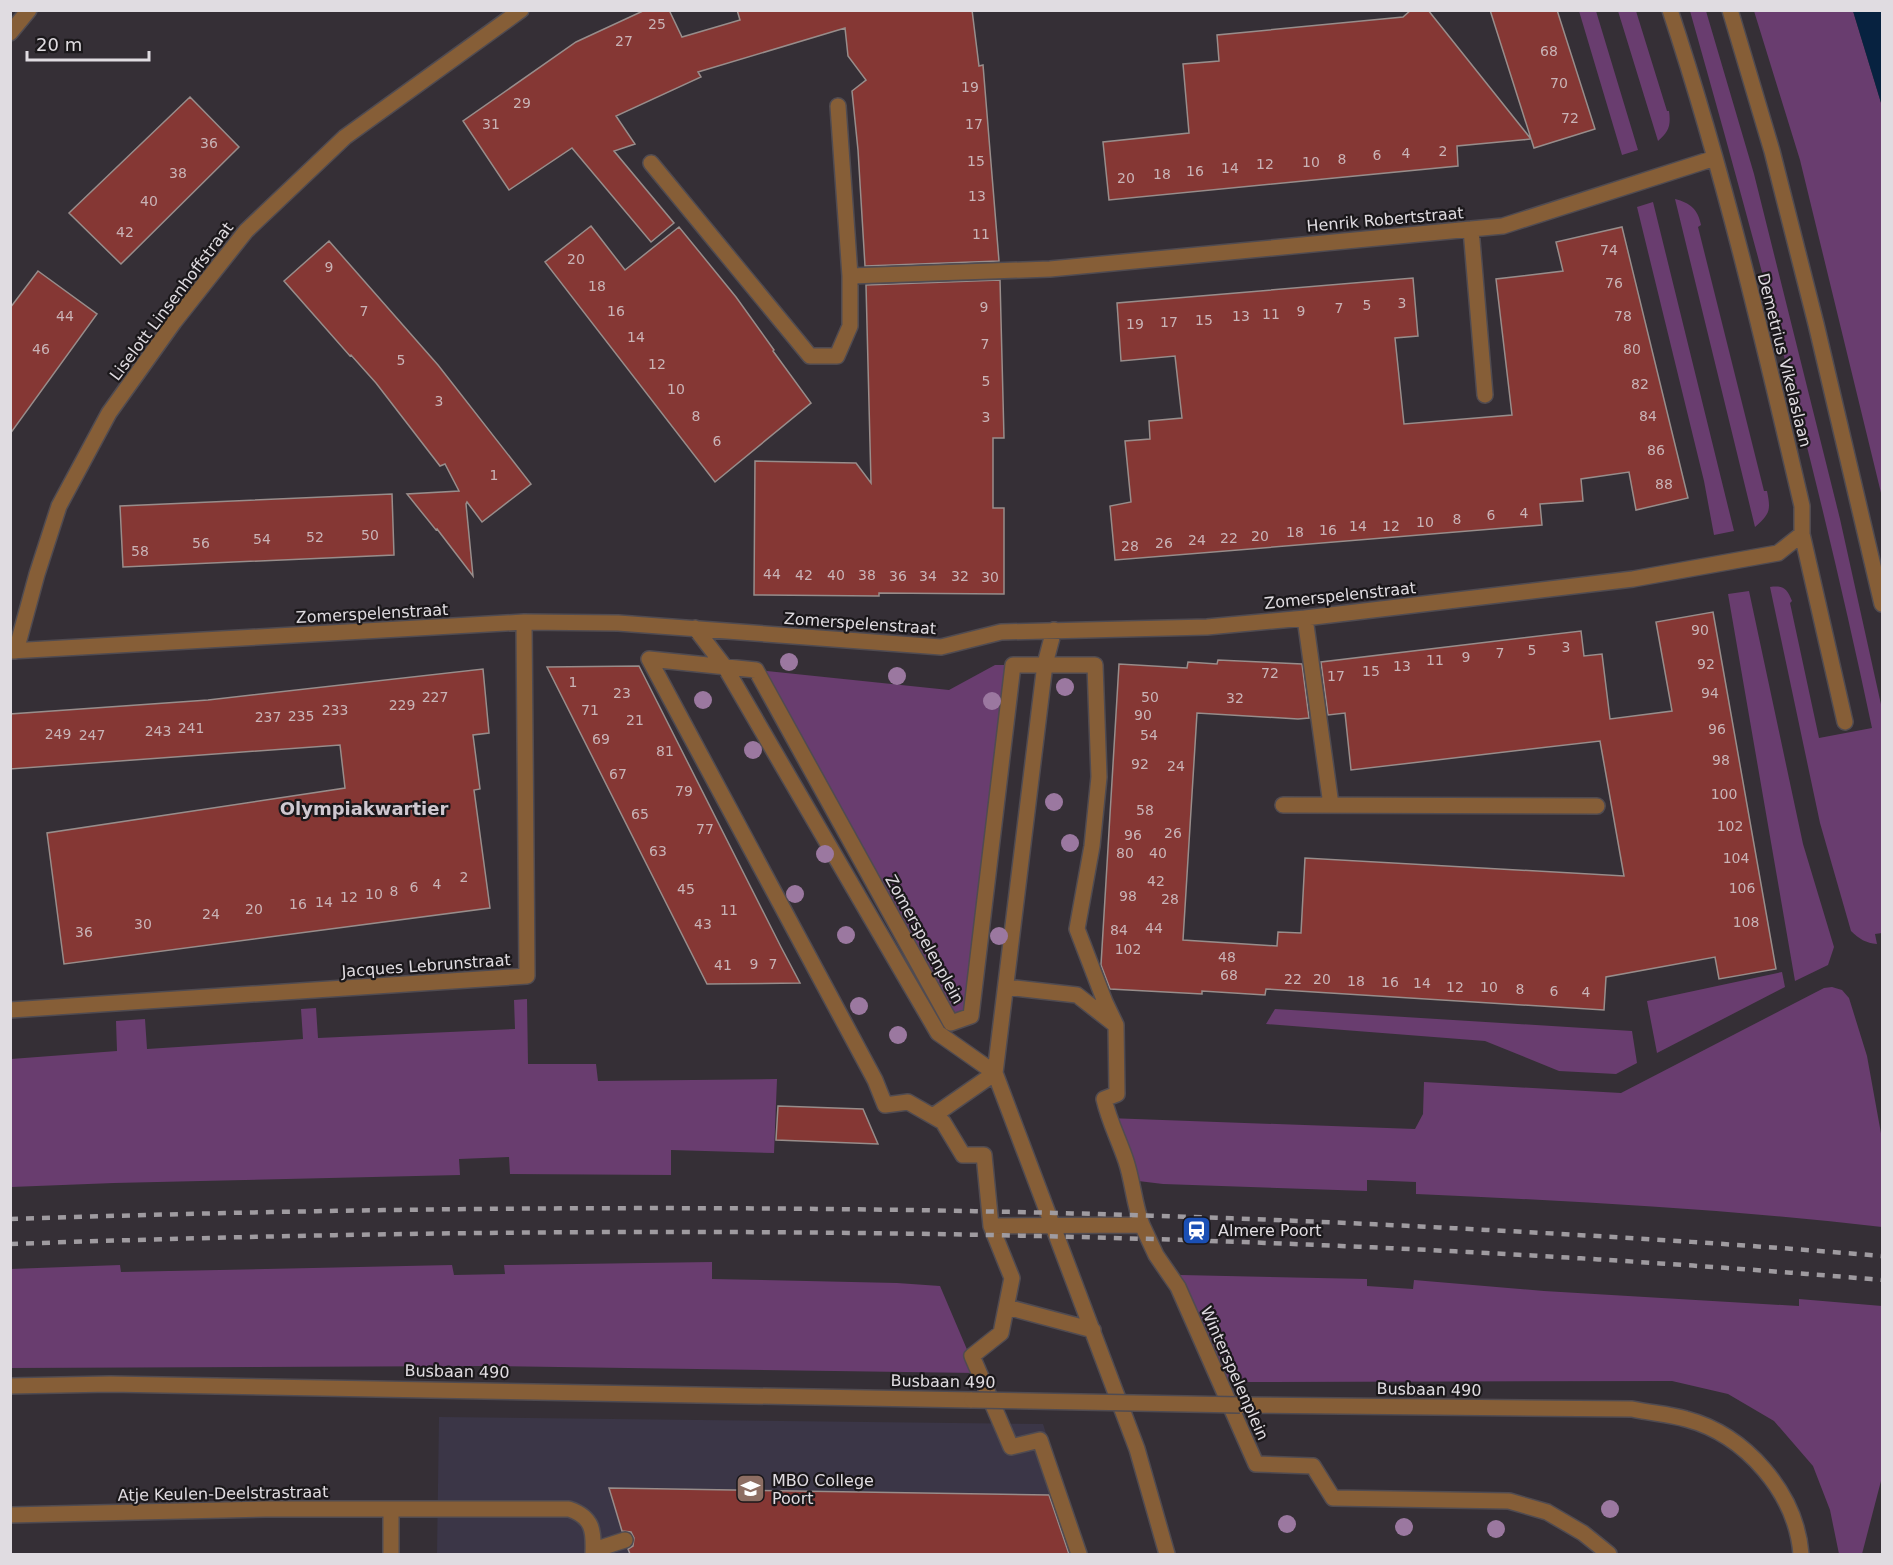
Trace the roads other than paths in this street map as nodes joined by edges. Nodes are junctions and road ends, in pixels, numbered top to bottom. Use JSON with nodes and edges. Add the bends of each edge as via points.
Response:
{"nodes":[{"id":1,"x":29,"y":10,"type":"edge"},
{"id":2,"x":521,"y":10,"type":"edge"},
{"id":3,"x":1670,"y":10,"type":"edge"},
{"id":4,"x":1730,"y":10,"type":"edge"},
{"id":5,"x":10,"y":33,"type":"edge"},
{"id":6,"x":838,"y":106,"type":"dead end"},
{"id":7,"x":1715,"y":158,"type":"junction"},
{"id":8,"x":651,"y":163,"type":"dead end"},
{"id":9,"x":1471,"y":229,"type":"junction"},
{"id":10,"x":850,"y":276,"type":"junction"},
{"id":11,"x":1485,"y":395,"type":"dead end"},
{"id":12,"x":1802,"y":534,"type":"junction"},
{"id":13,"x":1882,"y":604,"type":"edge"},
{"id":14,"x":1305,"y":618,"type":"junction"},
{"id":15,"x":524,"y":622,"type":"junction"},
{"id":16,"x":695,"y":628,"type":"junction"},
{"id":17,"x":1054,"y":630,"type":"junction"},
{"id":18,"x":13,"y":651,"type":"edge"},
{"id":19,"x":1045,"y":664,"type":"junction"},
{"id":20,"x":725,"y":667,"type":"junction"},
{"id":21,"x":1845,"y":722,"type":"dead end"},
{"id":22,"x":1283,"y":805,"type":"dead end"},
{"id":23,"x":1331,"y":805,"type":"junction"},
{"id":24,"x":1597,"y":806,"type":"dead end"},
{"id":25,"x":1006,"y":987,"type":"junction"},
{"id":26,"x":10,"y":1010,"type":"edge"},
{"id":27,"x":1116,"y":1025,"type":"junction"},
{"id":28,"x":995,"y":1073,"type":"junction"},
{"id":29,"x":933,"y":1116,"type":"junction"},
{"id":30,"x":1142,"y":1225,"type":"junction"},
{"id":31,"x":991,"y":1226,"type":"junction"},
{"id":32,"x":1054,"y":1226,"type":"junction"},
{"id":33,"x":1007,"y":1307,"type":"junction"},
{"id":34,"x":1093,"y":1330,"type":"junction"},
{"id":35,"x":10,"y":1386,"type":"edge"},
{"id":36,"x":391,"y":1509,"type":"junction"},
{"id":37,"x":10,"y":1515,"type":"edge"},
{"id":38,"x":625,"y":1540,"type":"dead end"},
{"id":39,"x":593,"y":1552,"type":"edge"},
{"id":40,"x":391,"y":1554,"type":"edge"},
{"id":41,"x":1079,"y":1554,"type":"edge"},
{"id":42,"x":1167,"y":1554,"type":"edge"},
{"id":43,"x":1609,"y":1554,"type":"edge"},
{"id":44,"x":1801,"y":1554,"type":"edge"}],
"edges":[{"from":1,"to":5,"type":"street"},
{"from":2,"to":18,"type":"street","name":"Liselott Linsenhoffstraat","via":[[345,137],[246,231],[181,313],[109,413],[59,506]]},
{"from":3,"to":7,"type":"street","name":"Demetrius Vikelaslaan"},
{"from":4,"to":13,"type":"street","via":[[1781,186]]},
{"from":6,"to":10,"type":"street"},
{"from":7,"to":9,"type":"street","name":"Henrik Robertstraat","via":[[1503,226]]},
{"from":7,"to":12,"type":"street","name":"Demetrius Vikelaslaan","via":[[1766,348],[1802,506]]},
{"from":8,"to":10,"type":"street","via":[[810,357],[837,356],[850,326]]},
{"from":9,"to":10,"type":"street","name":"Henrik Robertstraat","via":[[1050,268]]},
{"from":9,"to":11,"type":"street"},
{"from":12,"to":14,"type":"street","name":"Zomerspelenstraat","via":[[1778,553],[1633,579]]},
{"from":12,"to":21,"type":"street","name":"Demetrius Vikelaslaan"},
{"from":14,"to":17,"type":"street","name":"Zomerspelenstraat","via":[[1207,627]]},
{"from":14,"to":23,"type":"street"},
{"from":15,"to":16,"type":"street","name":"Zomerspelenstraat","via":[[618,622]]},
{"from":15,"to":18,"type":"street","name":"Zomerspelenstraat"},
{"from":15,"to":26,"type":"street","name":"Jacques Lebrunstraat","via":[[527,976]]},
{"from":16,"to":17,"type":"street","name":"Zomerspelenstraat","via":[[941,647],[1001,632]]},
{"from":16,"to":20,"type":"street","name":"Zomerspelenplein"},
{"from":17,"to":19,"type":"street"},
{"from":19,"to":20,"type":"street","name":"Zomerspelenplein","via":[[1014,665],[971,1016],[951,1023],[756,670]]},
{"from":19,"to":25,"type":"street"},
{"from":19,"to":27,"type":"street","name":"Zomerspelenplein","via":[[1095,665],[1099,777],[1077,930]]},
{"from":20,"to":28,"type":"street","name":"Zomerspelenplein","via":[[938,1033]]},
{"from":20,"to":29,"type":"street","name":"Zomerspelenplein","via":[[649,659],[885,1105],[908,1102]]},
{"from":22,"to":23,"type":"street"},
{"from":23,"to":24,"type":"street"},
{"from":25,"to":27,"type":"street","via":[[1077,995]]},
{"from":25,"to":28,"type":"street"},
{"from":27,"to":30,"type":"street","name":"Zomerspelenplein","via":[[1117,1094],[1104,1099]]},
{"from":28,"to":29,"type":"street"},
{"from":28,"to":32,"type":"street"},
{"from":29,"to":31,"type":"street","name":"Zomerspelenplein","via":[[943,1122],[963,1155],[984,1155]]},
{"from":30,"to":32,"type":"street"},
{"from":30,"to":43,"type":"street","name":"Winterspelenplein","via":[[1178,1287],[1256,1464],[1313,1466],[1333,1498],[1509,1502],[1547,1512]]},
{"from":31,"to":32,"type":"street"},
{"from":31,"to":33,"type":"street","via":[[1012,1278]]},
{"from":32,"to":34,"type":"street"},
{"from":33,"to":34,"type":"street"},
{"from":33,"to":41,"type":"street","via":[[1001,1333],[972,1356],[1011,1447],[1040,1440]]},
{"from":34,"to":42,"type":"street","via":[[1137,1449]]},
{"from":35,"to":44,"type":"street","name":"Busbaan 490","bridge":true,"via":[[110,1384],[1632,1409],[1688,1419],[1724,1435],[1758,1462],[1785,1500],[1799,1536]]},
{"from":36,"to":37,"type":"street","name":"Atje Keulen-Deelstrastraat"},
{"from":36,"to":39,"type":"street","name":"Atje Keulen-Deelstrastraat","via":[[569,1509],[588,1520],[593,1529]]},
{"from":36,"to":40,"type":"street"},
{"from":38,"to":39,"type":"street"}]}
